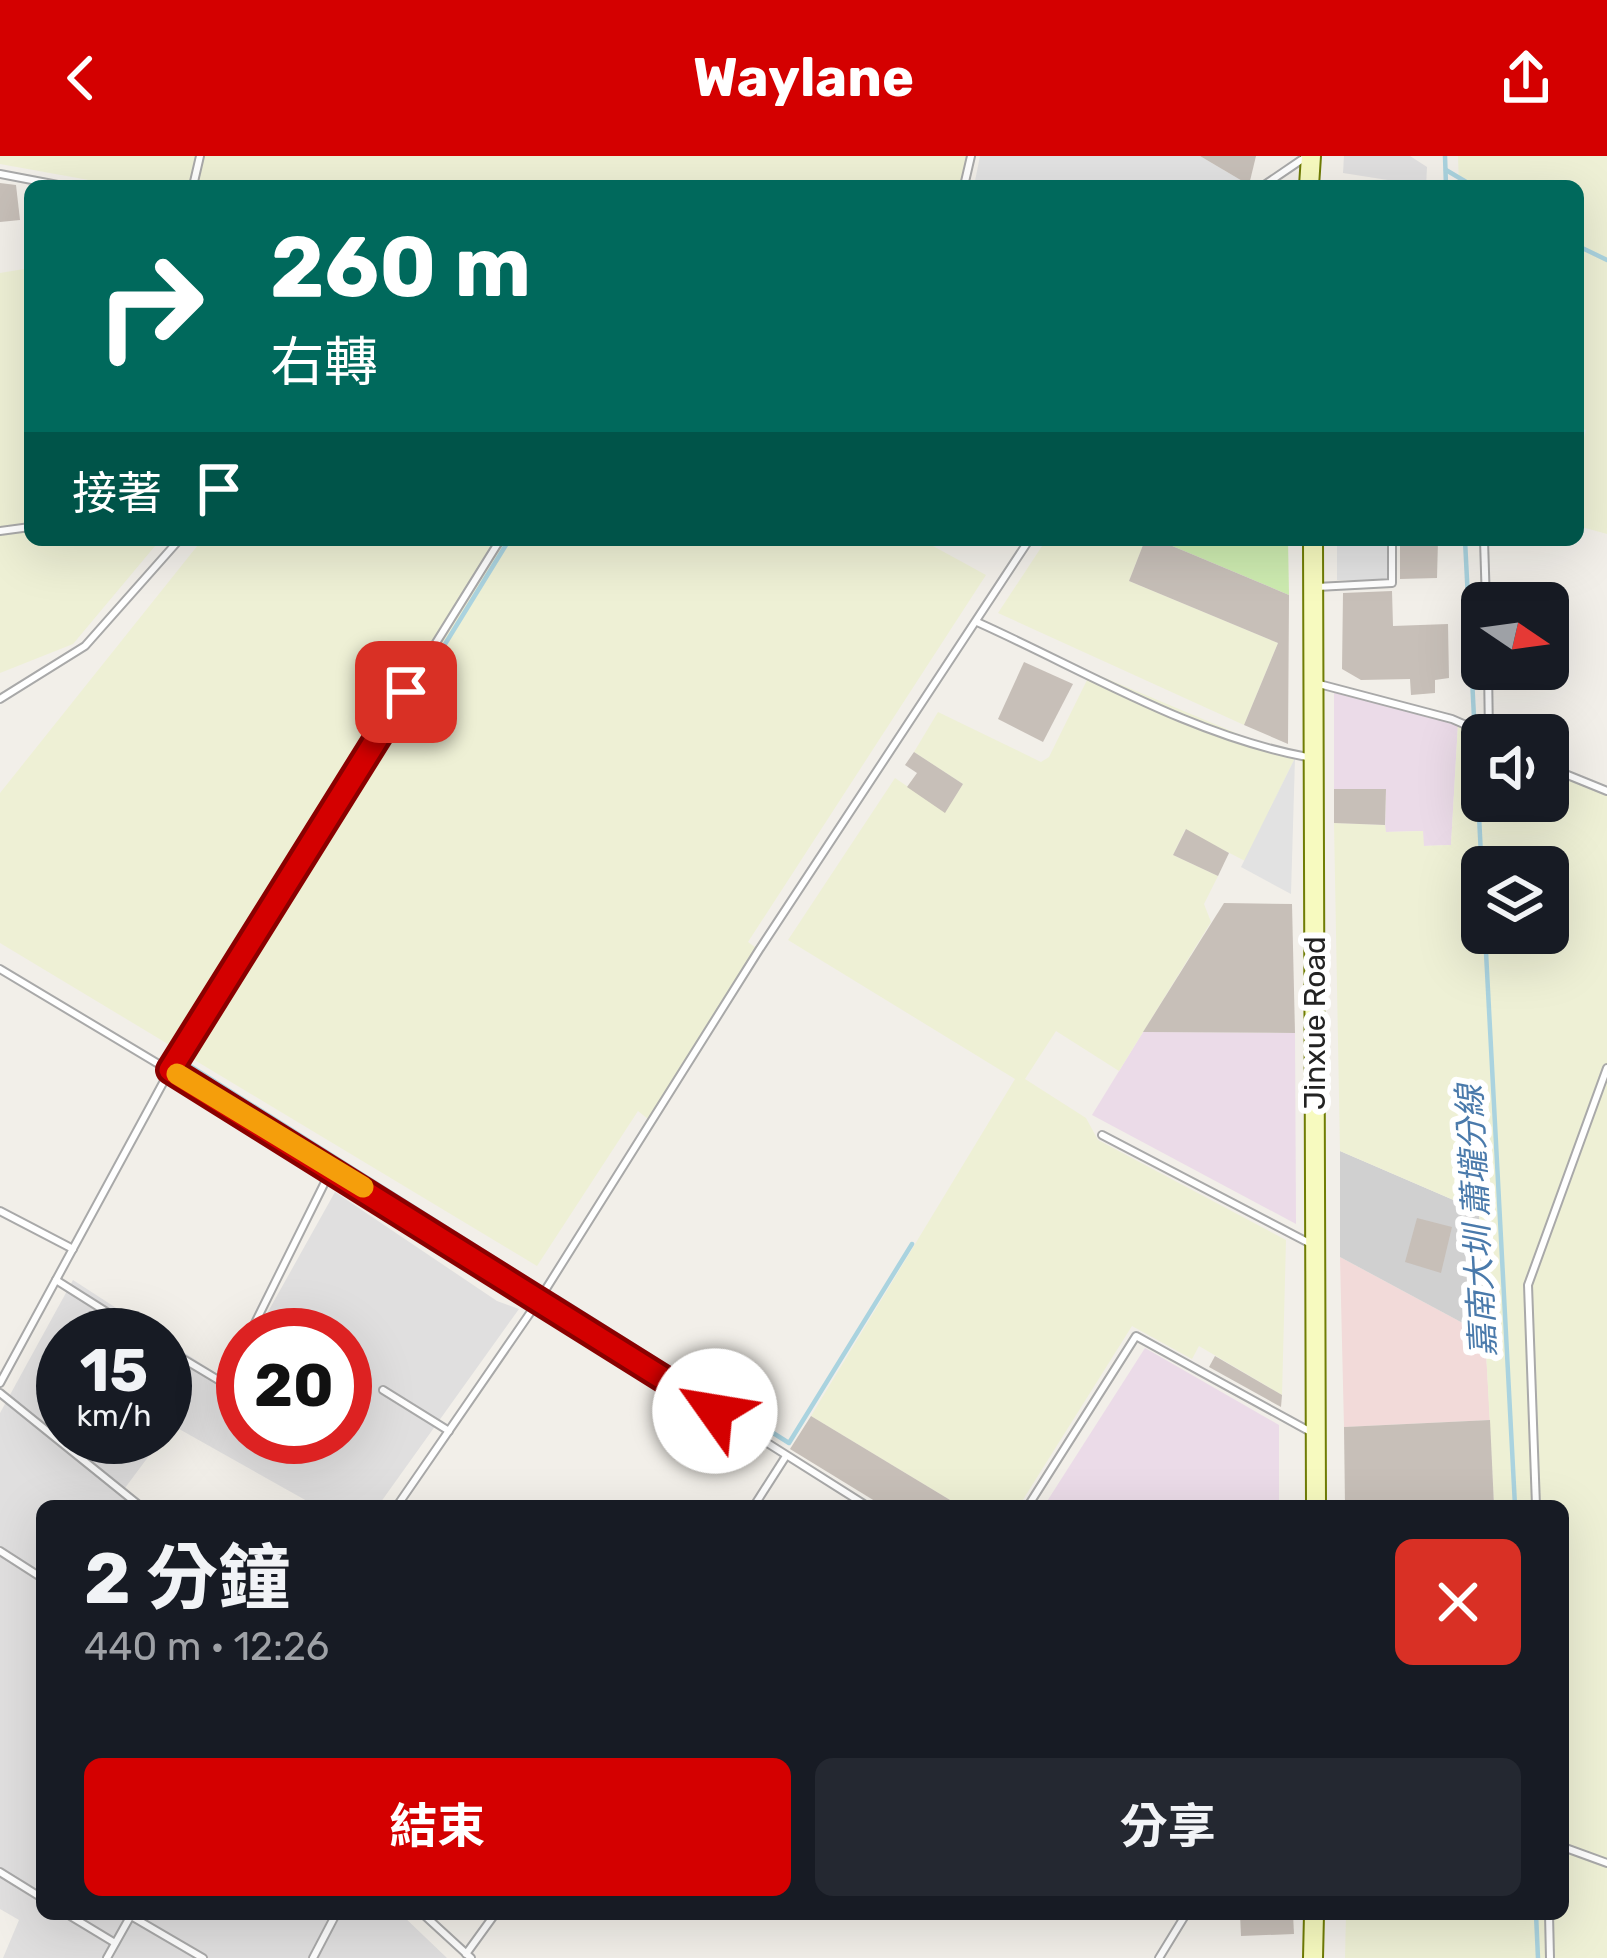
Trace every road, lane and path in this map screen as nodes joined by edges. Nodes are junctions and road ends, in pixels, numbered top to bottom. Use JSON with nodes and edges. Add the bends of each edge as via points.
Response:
{"nodes":[{"id":1,"x":1309,"y":156,"type":"edge"},
{"id":2,"x":0,"y":174,"type":"edge"},
{"id":3,"x":32,"y":180,"type":"edge"},
{"id":4,"x":1273,"y":180,"type":"edge"},
{"id":5,"x":174,"y":546,"type":"edge"},
{"id":6,"x":496,"y":546,"type":"edge"},
{"id":7,"x":1025,"y":546,"type":"edge"},
{"id":8,"x":1313,"y":546,"type":"edge"},
{"id":9,"x":1392,"y":546,"type":"edge"},
{"id":10,"x":1484,"y":546,"type":"edge"},
{"id":11,"x":1485,"y":582,"type":"edge"},
{"id":12,"x":1313,"y":588,"type":"junction"},
{"id":13,"x":976,"y":622,"type":"junction"},
{"id":14,"x":1310,"y":682,"type":"junction"},
{"id":15,"x":0,"y":699,"type":"edge"},
{"id":16,"x":1461,"y":723,"type":"edge"},
{"id":17,"x":1311,"y":758,"type":"junction"},
{"id":18,"x":1569,"y":775,"type":"edge"},
{"id":19,"x":1607,"y":790,"type":"edge"},
{"id":20,"x":0,"y":969,"type":"edge"},
{"id":21,"x":1607,"y":1068,"type":"edge"},
{"id":22,"x":170,"y":1070,"type":"junction"},
{"id":23,"x":1102,"y":1135,"type":"dead end"},
{"id":24,"x":332,"y":1168,"type":"junction"},
{"id":25,"x":0,"y":1210,"type":"edge"},
{"id":26,"x":1316,"y":1247,"type":"junction"},
{"id":27,"x":73,"y":1250,"type":"junction"},
{"id":28,"x":56,"y":1280,"type":"junction"},
{"id":29,"x":539,"y":1300,"type":"junction"},
{"id":30,"x":100,"y":1308,"type":"edge"},
{"id":31,"x":262,"y":1308,"type":"edge"},
{"id":32,"x":0,"y":1383,"type":"edge"},
{"id":33,"x":383,"y":1390,"type":"dead end"},
{"id":34,"x":0,"y":1394,"type":"edge"},
{"id":35,"x":449,"y":1431,"type":"junction"},
{"id":36,"x":1317,"y":1436,"type":"junction"},
{"id":37,"x":785,"y":1456,"type":"junction"},
{"id":38,"x":132,"y":1500,"type":"edge"},
{"id":39,"x":401,"y":1500,"type":"edge"},
{"id":40,"x":758,"y":1500,"type":"edge"},
{"id":41,"x":857,"y":1500,"type":"edge"},
{"id":42,"x":1032,"y":1500,"type":"edge"},
{"id":43,"x":1316,"y":1500,"type":"edge"},
{"id":44,"x":1536,"y":1500,"type":"edge"},
{"id":45,"x":0,"y":1551,"type":"edge"},
{"id":46,"x":36,"y":1574,"type":"edge"},
{"id":47,"x":1569,"y":1849,"type":"edge"},
{"id":48,"x":1607,"y":1863,"type":"edge"},
{"id":49,"x":0,"y":1872,"type":"edge"},
{"id":50,"x":36,"y":1894,"type":"edge"},
{"id":51,"x":78,"y":1920,"type":"edge"},
{"id":52,"x":129,"y":1920,"type":"edge"},
{"id":53,"x":140,"y":1920,"type":"edge"},
{"id":54,"x":333,"y":1920,"type":"edge"},
{"id":55,"x":429,"y":1920,"type":"edge"},
{"id":56,"x":491,"y":1920,"type":"edge"},
{"id":57,"x":1182,"y":1920,"type":"edge"},
{"id":58,"x":1314,"y":1920,"type":"edge"},
{"id":59,"x":1550,"y":1920,"type":"edge"},
{"id":60,"x":115,"y":1943,"type":"junction"},
{"id":61,"x":468,"y":1956,"type":"edge"},
{"id":62,"x":107,"y":1958,"type":"edge"},
{"id":63,"x":203,"y":1958,"type":"edge"},
{"id":64,"x":313,"y":1958,"type":"edge"},
{"id":65,"x":1159,"y":1958,"type":"edge"},
{"id":66,"x":1313,"y":1958,"type":"edge"},
{"id":67,"x":1550,"y":1958,"type":"edge"}],
"edges":[{"from":1,"to":4,"type":"lane"},
{"from":2,"to":3,"type":"lane"},
{"from":5,"to":15,"type":"lane","via":[[85,646]]},
{"from":6,"to":22,"type":"lane"},
{"from":7,"to":13,"type":"lane"},
{"from":8,"to":12,"type":"main road","name":"Jinxue Road"},
{"from":9,"to":12,"type":"lane","via":[[1392,584]]},
{"from":10,"to":11,"type":"lane"},
{"from":12,"to":14,"type":"main road","name":"Jinxue Road"},
{"from":13,"to":17,"type":"lane","via":[[1242,740]]},
{"from":13,"to":29,"type":"lane"},
{"from":14,"to":16,"type":"lane"},
{"from":14,"to":17,"type":"main road","name":"Jinxue Road"},
{"from":17,"to":26,"type":"main road","name":"Jinxue Road"},
{"from":18,"to":19,"type":"lane"},
{"from":20,"to":22,"type":"lane"},
{"from":21,"to":44,"type":"lane","via":[[1528,1286]]},
{"from":22,"to":24,"type":"lane"},
{"from":22,"to":27,"type":"lane"},
{"from":23,"to":26,"type":"lane"},
{"from":24,"to":29,"type":"lane"},
{"from":24,"to":31,"type":"lane"},
{"from":25,"to":27,"type":"lane"},
{"from":26,"to":36,"type":"main road","name":"Jinxue Road"},
{"from":27,"to":28,"type":"lane"},
{"from":28,"to":30,"type":"lane"},
{"from":28,"to":32,"type":"lane"},
{"from":29,"to":35,"type":"lane"},
{"from":29,"to":37,"type":"lane"},
{"from":33,"to":35,"type":"lane"},
{"from":34,"to":38,"type":"lane"},
{"from":35,"to":39,"type":"lane"},
{"from":36,"to":42,"type":"lane","via":[[1136,1336]]},
{"from":36,"to":43,"type":"main road","name":"Jinxue Road"},
{"from":37,"to":40,"type":"lane"},
{"from":37,"to":41,"type":"lane"},
{"from":45,"to":46,"type":"lane"},
{"from":47,"to":48,"type":"lane"},
{"from":49,"to":50,"type":"lane"},
{"from":51,"to":60,"type":"lane"},
{"from":52,"to":60,"type":"lane"},
{"from":53,"to":63,"type":"lane"},
{"from":54,"to":64,"type":"lane"},
{"from":55,"to":61,"type":"lane"},
{"from":56,"to":61,"type":"lane"},
{"from":57,"to":65,"type":"lane"},
{"from":58,"to":66,"type":"main road"},
{"from":59,"to":67,"type":"lane"},
{"from":60,"to":62,"type":"lane"}]}
